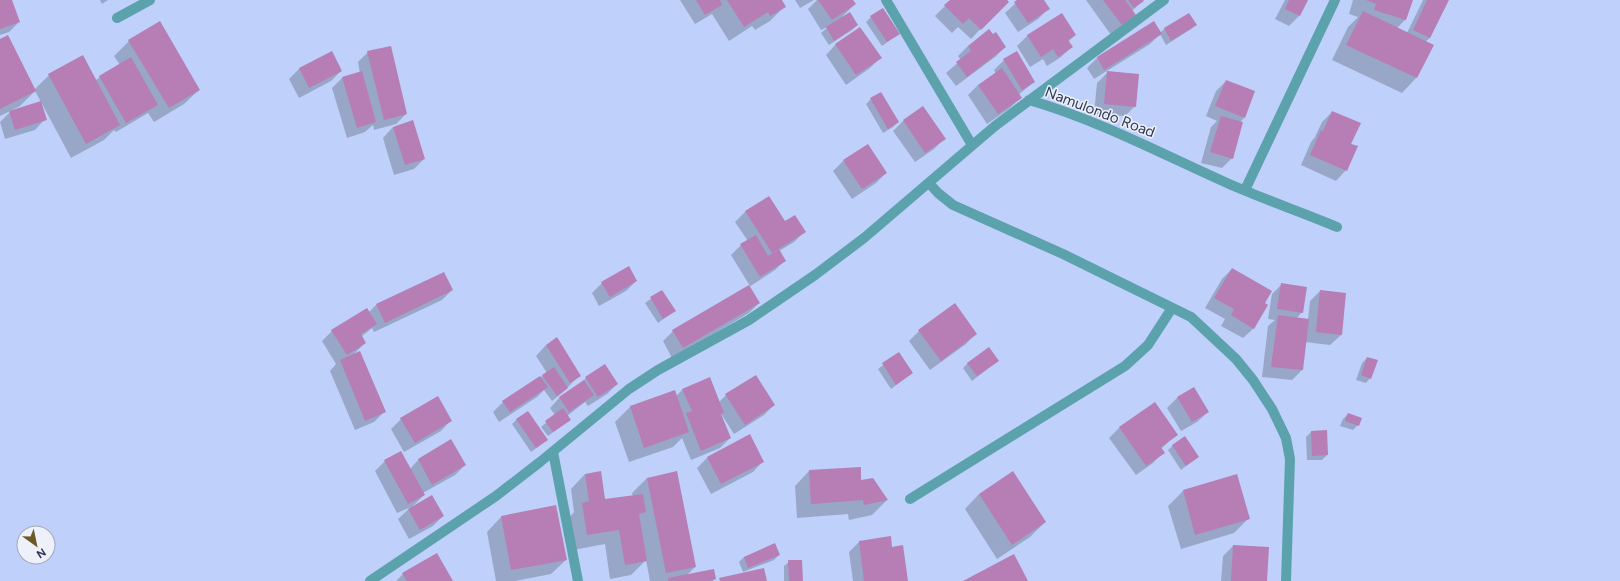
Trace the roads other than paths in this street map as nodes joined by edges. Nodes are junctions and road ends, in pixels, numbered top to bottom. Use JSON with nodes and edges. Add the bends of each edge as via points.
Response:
{"nodes":[{"id":1,"x":150,"y":0,"type":"edge"},
{"id":2,"x":886,"y":0,"type":"edge"},
{"id":3,"x":1164,"y":0,"type":"edge"},
{"id":4,"x":1335,"y":0,"type":"edge"},
{"id":5,"x":117,"y":18,"type":"dead end"},
{"id":6,"x":1029,"y":100,"type":"junction"},
{"id":7,"x":972,"y":145,"type":"junction"},
{"id":8,"x":929,"y":182,"type":"junction"},
{"id":9,"x":1245,"y":190,"type":"junction"},
{"id":10,"x":1337,"y":227,"type":"dead end"},
{"id":11,"x":1172,"y":308,"type":"junction"},
{"id":12,"x":553,"y":452,"type":"junction"},
{"id":13,"x":910,"y":499,"type":"dead end"},
{"id":14,"x":370,"y":581,"type":"edge"},
{"id":15,"x":578,"y":581,"type":"edge"},
{"id":16,"x":1286,"y":581,"type":"edge"}],
"edges":[{"from":1,"to":5,"type":"street"},
{"from":2,"to":7,"type":"street"},
{"from":3,"to":6,"type":"street"},
{"from":4,"to":9,"type":"street"},
{"from":6,"to":7,"type":"street","name":"Namulondo Road"},
{"from":6,"to":9,"type":"street","name":"Namulondo Road","via":[[1081,118]]},
{"from":7,"to":8,"type":"street","name":"Namulondo Road"},
{"from":8,"to":11,"type":"street","via":[[953,205],[1063,254]]},
{"from":8,"to":12,"type":"street","name":"Namulondo Road","via":[[864,238],[815,275],[750,320],[658,370],[629,389]]},
{"from":9,"to":10,"type":"street","name":"Namulondo Road"},
{"from":11,"to":13,"type":"street","via":[[1148,345],[1125,366]]},
{"from":11,"to":16,"type":"street","via":[[1191,317],[1236,359],[1272,409],[1286,438],[1290,466]]},
{"from":12,"to":14,"type":"street","name":"Namulondo Road","via":[[496,496]]},
{"from":12,"to":15,"type":"street"}]}
